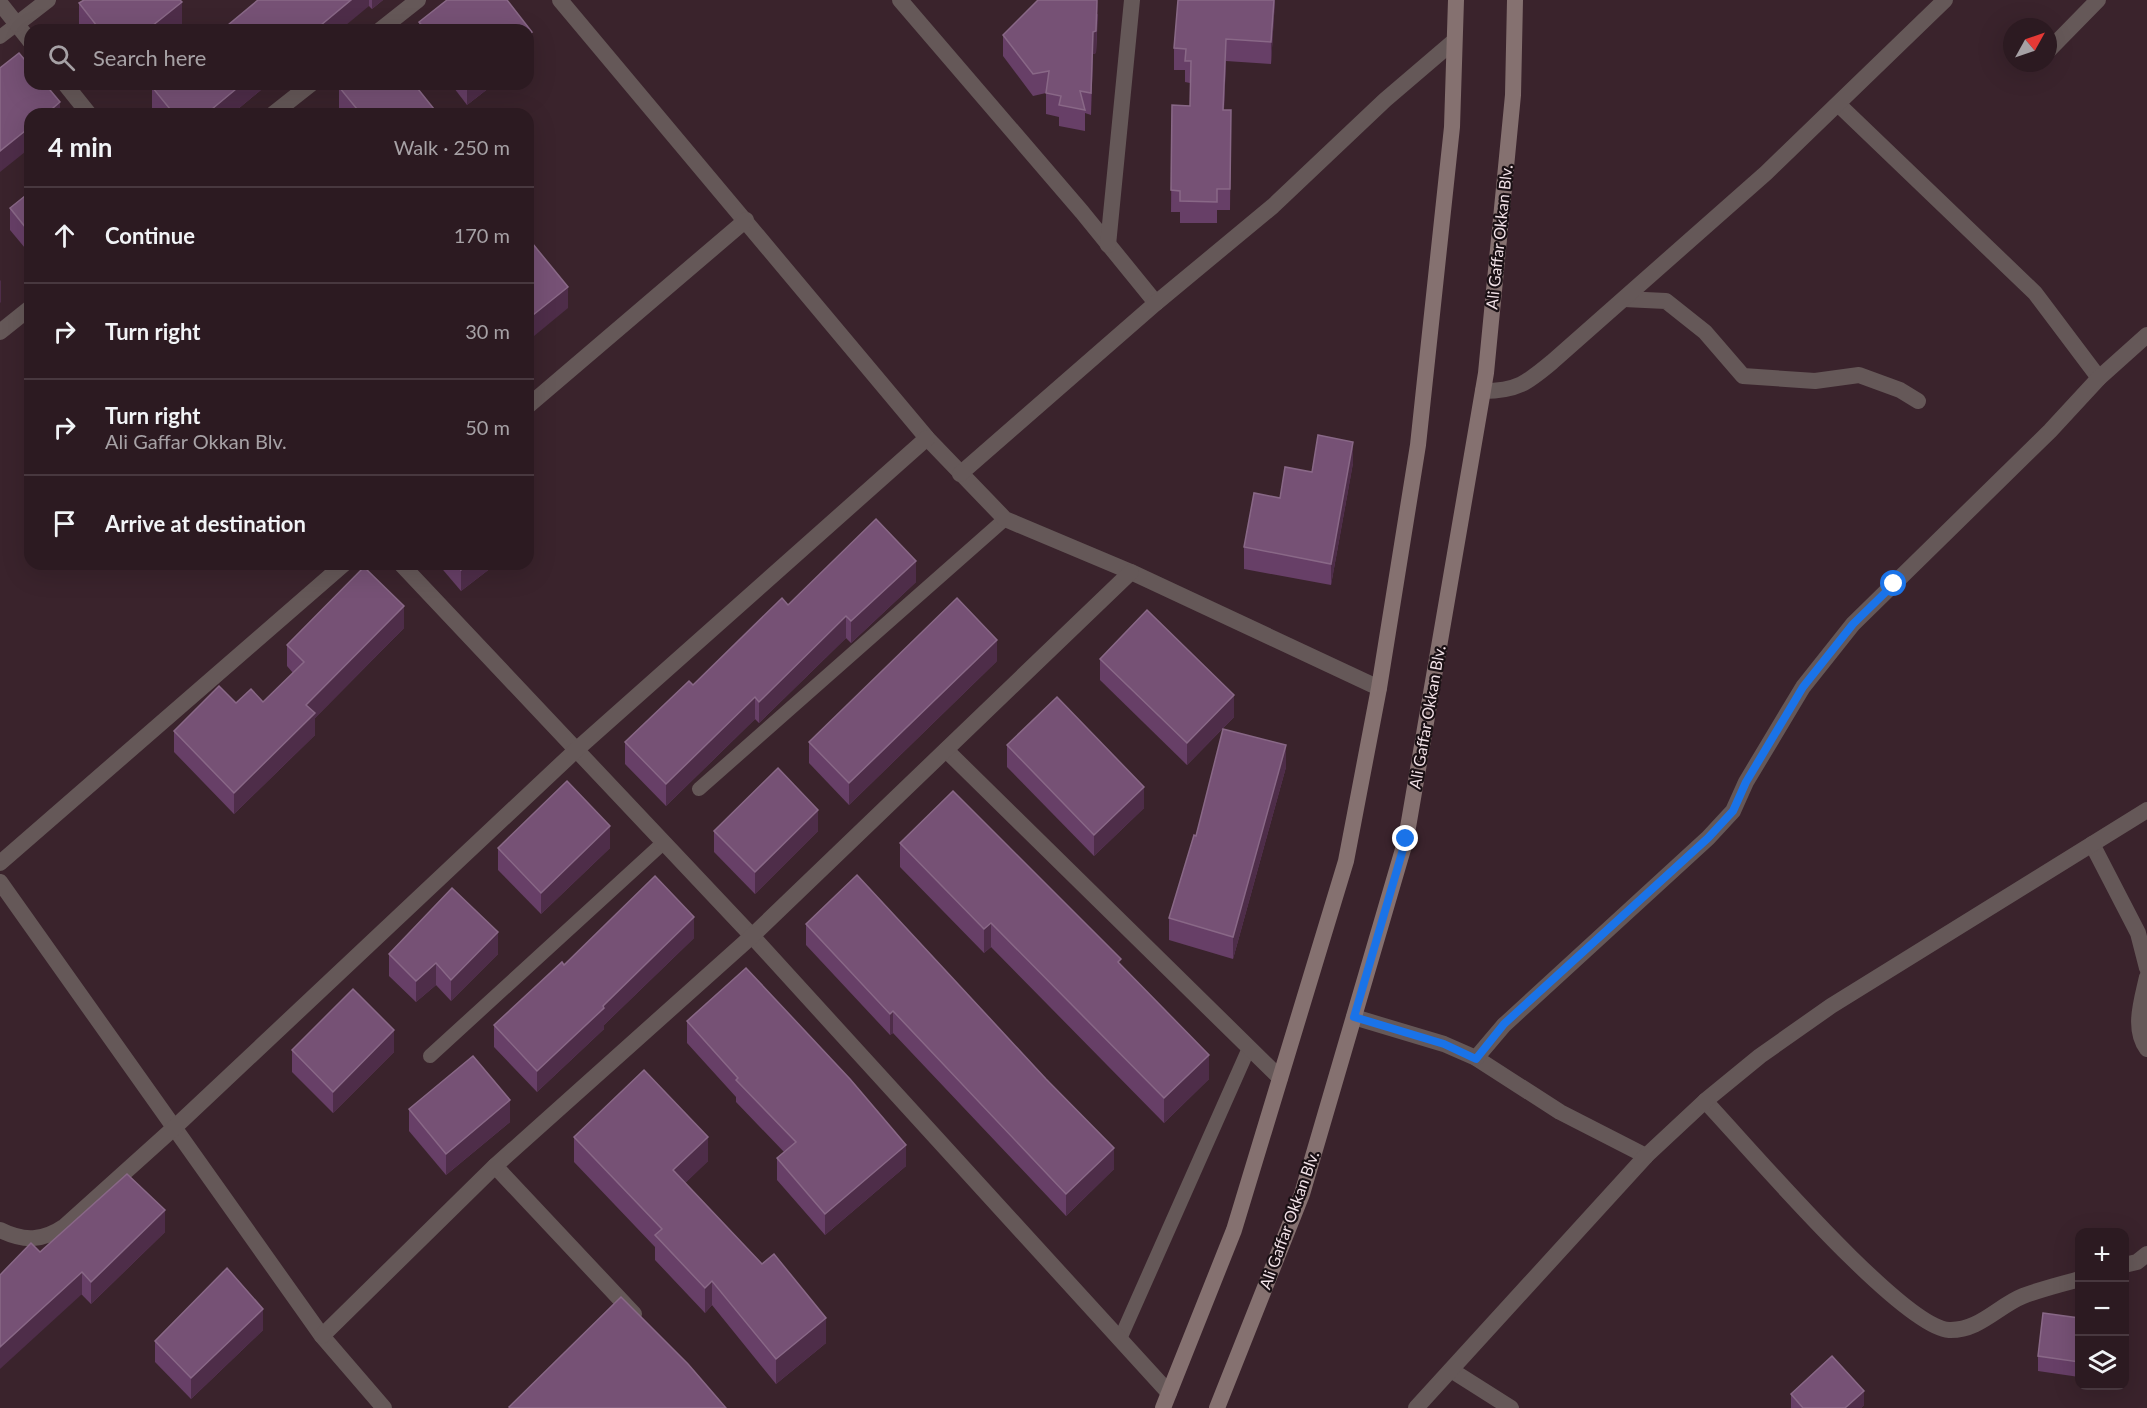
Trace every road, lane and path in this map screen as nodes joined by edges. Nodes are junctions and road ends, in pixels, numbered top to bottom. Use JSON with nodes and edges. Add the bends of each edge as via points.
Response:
{"nodes":[{"id":1,"x":48,"y":0,"type":"edge"},
{"id":2,"x":418,"y":0,"type":"edge"},
{"id":3,"x":560,"y":0,"type":"edge"},
{"id":4,"x":900,"y":0,"type":"edge"},
{"id":5,"x":1132,"y":0,"type":"edge"},
{"id":6,"x":1456,"y":0,"type":"edge"},
{"id":7,"x":1515,"y":0,"type":"edge"},
{"id":8,"x":1945,"y":0,"type":"edge"},
{"id":9,"x":2098,"y":0,"type":"edge"},
{"id":10,"x":0,"y":3,"type":"edge"},
{"id":11,"x":17,"y":24,"type":"junction"},
{"id":12,"x":388,"y":24,"type":"edge"},
{"id":13,"x":24,"y":33,"type":"edge"},
{"id":14,"x":0,"y":37,"type":"edge"},
{"id":15,"x":1454,"y":41,"type":"junction"},
{"id":16,"x":2057,"y":42,"type":"edge"},
{"id":17,"x":70,"y":90,"type":"edge"},
{"id":18,"x":303,"y":90,"type":"edge"},
{"id":19,"x":1838,"y":104,"type":"junction"},
{"id":20,"x":84,"y":108,"type":"edge"},
{"id":21,"x":281,"y":108,"type":"edge"},
{"id":22,"x":746,"y":220,"type":"junction"},
{"id":23,"x":1108,"y":245,"type":"junction"},
{"id":24,"x":1624,"y":298,"type":"junction"},
{"id":25,"x":1156,"y":303,"type":"junction"},
{"id":26,"x":24,"y":313,"type":"edge"},
{"id":27,"x":0,"y":332,"type":"edge"},
{"id":28,"x":2147,"y":335,"type":"edge"},
{"id":29,"x":2099,"y":378,"type":"junction"},
{"id":30,"x":1483,"y":392,"type":"junction"},
{"id":31,"x":534,"y":401,"type":"edge"},
{"id":32,"x":1918,"y":401,"type":"dead end"},
{"id":33,"x":927,"y":438,"type":"junction"},
{"id":34,"x":960,"y":474,"type":"junction"},
{"id":35,"x":1005,"y":519,"type":"junction"},
{"id":36,"x":337,"y":570,"type":"edge"},
{"id":37,"x":407,"y":570,"type":"edge"},
{"id":38,"x":1131,"y":572,"type":"junction"},
{"id":39,"x":1379,"y":688,"type":"junction"},
{"id":40,"x":946,"y":750,"type":"junction"},
{"id":41,"x":576,"y":751,"type":"junction"},
{"id":42,"x":699,"y":789,"type":"dead end"},
{"id":43,"x":2147,"y":810,"type":"edge"},
{"id":44,"x":663,"y":843,"type":"junction"},
{"id":45,"x":2092,"y":844,"type":"junction"},
{"id":46,"x":0,"y":863,"type":"edge"},
{"id":47,"x":0,"y":882,"type":"edge"},
{"id":48,"x":752,"y":936,"type":"junction"},
{"id":49,"x":2147,"y":968,"type":"edge"},
{"id":50,"x":2147,"y":977,"type":"edge"},
{"id":51,"x":1354,"y":1017,"type":"junction"},
{"id":52,"x":1249,"y":1048,"type":"junction"},
{"id":53,"x":2147,"y":1049,"type":"edge"},
{"id":54,"x":430,"y":1056,"type":"dead end"},
{"id":55,"x":1476,"y":1059,"type":"junction"},
{"id":56,"x":1280,"y":1078,"type":"junction"},
{"id":57,"x":1705,"y":1101,"type":"junction"},
{"id":58,"x":175,"y":1127,"type":"junction"},
{"id":59,"x":1646,"y":1156,"type":"junction"},
{"id":60,"x":495,"y":1166,"type":"junction"},
{"id":61,"x":0,"y":1230,"type":"edge"},
{"id":62,"x":2147,"y":1254,"type":"edge"},
{"id":63,"x":2129,"y":1264,"type":"edge"},
{"id":64,"x":2075,"y":1280,"type":"edge"},
{"id":65,"x":649,"y":1330,"type":"edge"},
{"id":66,"x":321,"y":1336,"type":"junction"},
{"id":67,"x":1120,"y":1339,"type":"junction"},
{"id":68,"x":1451,"y":1370,"type":"junction"},
{"id":69,"x":1166,"y":1400,"type":"edge"},
{"id":70,"x":384,"y":1408,"type":"edge"},
{"id":71,"x":1217,"y":1408,"type":"edge"},
{"id":72,"x":1416,"y":1408,"type":"edge"},
{"id":73,"x":1511,"y":1408,"type":"edge"}],
"edges":[{"from":1,"to":11,"type":"street"},
{"from":2,"to":12,"type":"street"},
{"from":3,"to":22,"type":"street"},
{"from":4,"to":23,"type":"street"},
{"from":5,"to":23,"type":"street"},
{"from":6,"to":15,"type":"main road"},
{"from":7,"to":30,"type":"main road","name":"Ali Gaffar Okkan Blv.","via":[[1514,95]]},
{"from":8,"to":19,"type":"street"},
{"from":9,"to":16,"type":"street"},
{"from":10,"to":11,"type":"street"},
{"from":11,"to":13,"type":"street"},
{"from":11,"to":14,"type":"lane"},
{"from":15,"to":25,"type":"street","via":[[1273,206]]},
{"from":15,"to":39,"type":"main road","via":[[1452,127],[1418,445]]},
{"from":17,"to":20,"type":"street"},
{"from":18,"to":21,"type":"street"},
{"from":19,"to":24,"type":"street"},
{"from":19,"to":29,"type":"street","via":[[2035,292]]},
{"from":22,"to":31,"type":"street"},
{"from":22,"to":33,"type":"street"},
{"from":23,"to":25,"type":"street"},
{"from":24,"to":30,"type":"street","via":[[1524,385]]},
{"from":24,"to":32,"type":"street","via":[[1666,301],[1705,332],[1743,376],[1815,381],[1858,375]]},
{"from":25,"to":34,"type":"street"},
{"from":26,"to":27,"type":"street"},
{"from":28,"to":29,"type":"street"},
{"from":29,"to":55,"type":"street","via":[[1853,624],[1803,687],[1733,811],[1504,1024]]},
{"from":30,"to":51,"type":"main road","name":"Ali Gaffar Okkan Blv.","via":[[1406,839]]},
{"from":33,"to":34,"type":"street"},
{"from":33,"to":41,"type":"street"},
{"from":34,"to":35,"type":"street"},
{"from":35,"to":38,"type":"street"},
{"from":35,"to":42,"type":"lane"},
{"from":36,"to":46,"type":"street"},
{"from":37,"to":41,"type":"street"},
{"from":38,"to":39,"type":"street"},
{"from":38,"to":40,"type":"street"},
{"from":39,"to":56,"type":"main road","via":[[1346,861]]},
{"from":40,"to":48,"type":"street"},
{"from":40,"to":52,"type":"street"},
{"from":41,"to":44,"type":"street"},
{"from":41,"to":58,"type":"street"},
{"from":43,"to":45,"type":"street"},
{"from":44,"to":48,"type":"street"},
{"from":44,"to":54,"type":"lane"},
{"from":45,"to":49,"type":"street","via":[[2138,933]]},
{"from":45,"to":57,"type":"street","via":[[1831,1006]]},
{"from":47,"to":58,"type":"street"},
{"from":48,"to":60,"type":"street"},
{"from":48,"to":67,"type":"street"},
{"from":50,"to":53,"type":"street","via":[[2140,1008],[2140,1040]]},
{"from":51,"to":55,"type":"street","via":[[1444,1044]]},
{"from":51,"to":71,"type":"main road","name":"Ali Gaffar Okkan Blv.","via":[[1302,1194]]},
{"from":52,"to":56,"type":"street"},
{"from":52,"to":67,"type":"lane"},
{"from":55,"to":59,"type":"street","via":[[1560,1112]]},
{"from":56,"to":69,"type":"main road","via":[[1234,1230]]},
{"from":57,"to":59,"type":"street"},
{"from":57,"to":64,"type":"street","via":[[1873,1281],[1925,1321],[1949,1330],[1980,1323],[2021,1297]]},
{"from":58,"to":61,"type":"street","via":[[51,1235],[32,1240],[15,1238]]},
{"from":58,"to":66,"type":"street"},
{"from":59,"to":68,"type":"street"},
{"from":60,"to":65,"type":"street"},
{"from":60,"to":66,"type":"street"},
{"from":62,"to":63,"type":"street"},
{"from":66,"to":70,"type":"street"},
{"from":67,"to":69,"type":"street"},
{"from":68,"to":72,"type":"street"},
{"from":68,"to":73,"type":"street"}]}
